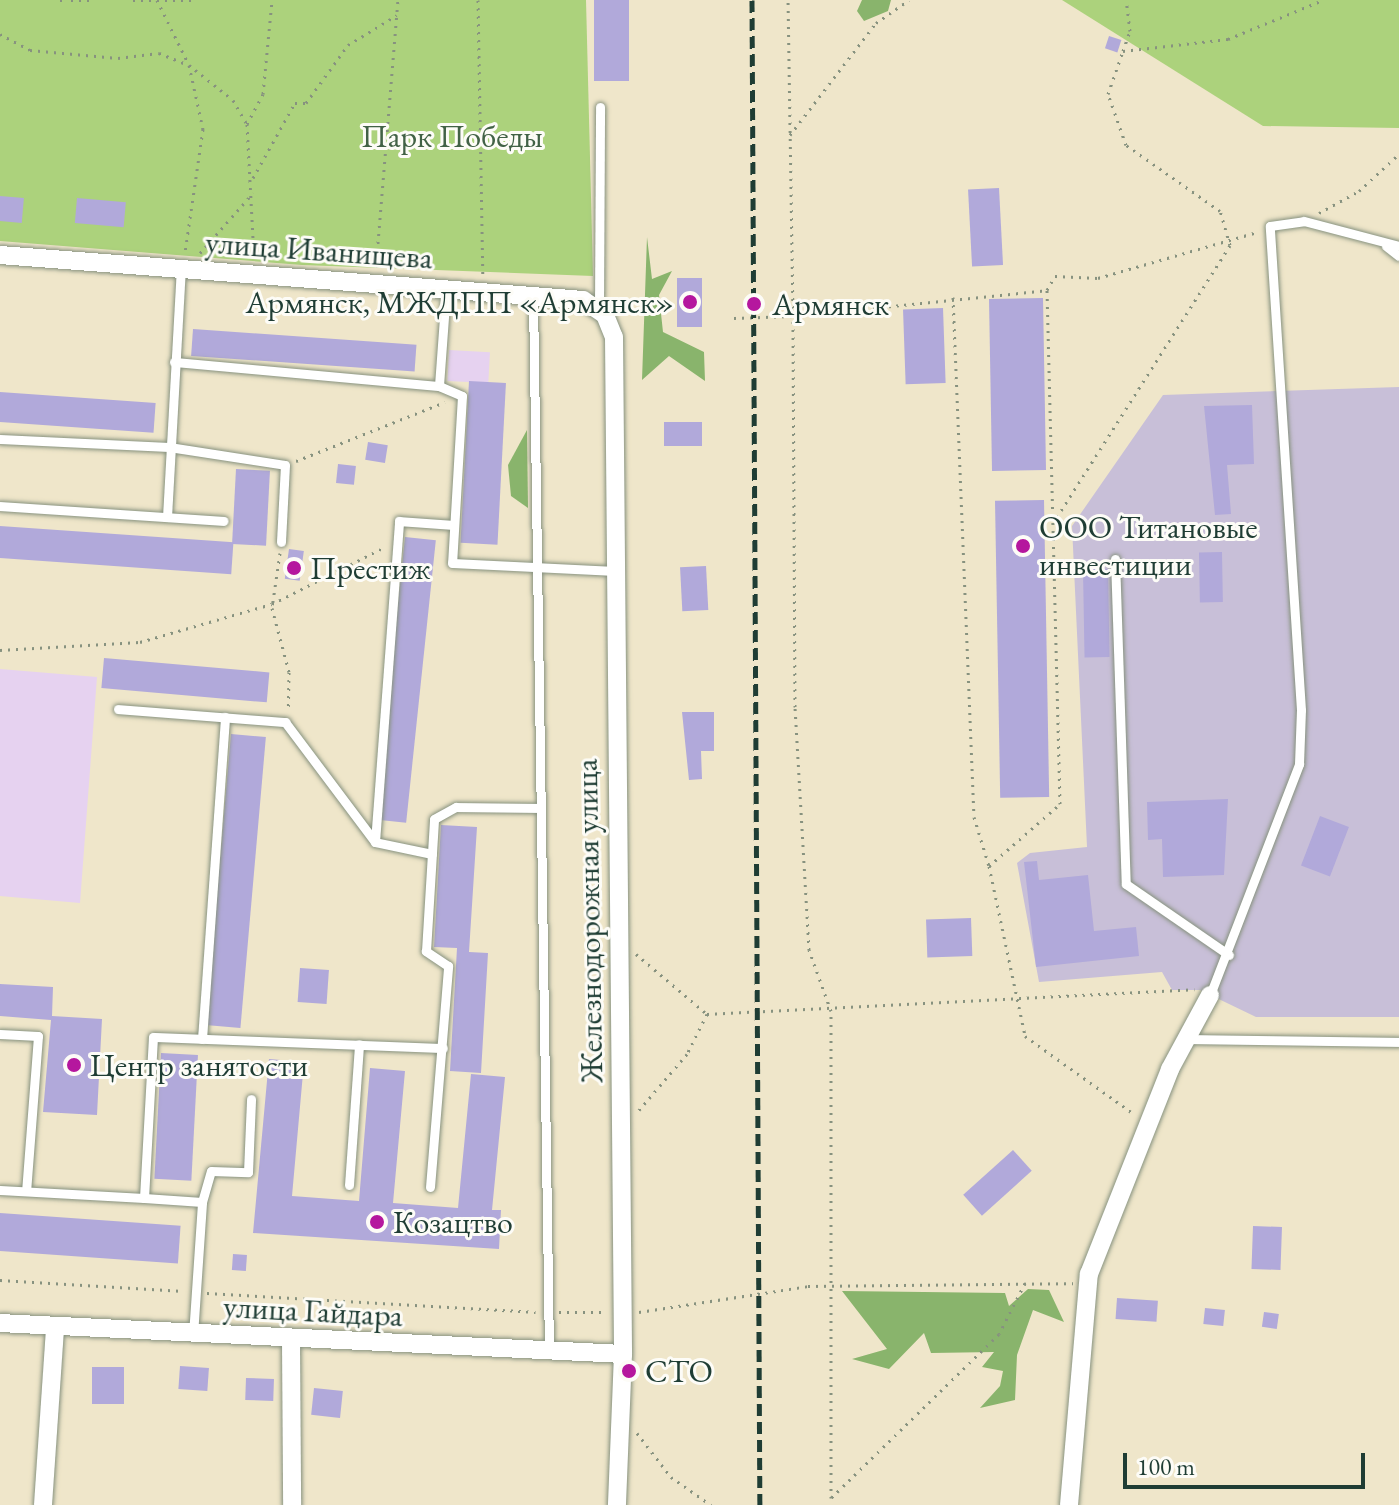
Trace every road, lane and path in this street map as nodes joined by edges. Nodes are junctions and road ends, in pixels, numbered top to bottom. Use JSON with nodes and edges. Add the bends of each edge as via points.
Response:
{"nodes":[{"id":1,"x":60,"y":0,"type":"edge"},
{"id":2,"x":69,"y":0,"type":"edge"},
{"id":3,"x":95,"y":0,"type":"edge"},
{"id":4,"x":133,"y":0,"type":"edge"},
{"id":5,"x":191,"y":0,"type":"edge"},
{"id":6,"x":272,"y":0,"type":"edge"},
{"id":7,"x":398,"y":0,"type":"edge"},
{"id":8,"x":478,"y":0,"type":"edge"},
{"id":9,"x":788,"y":0,"type":"edge"},
{"id":10,"x":909,"y":0,"type":"edge"},
{"id":11,"x":1126,"y":0,"type":"edge"},
{"id":12,"x":1323,"y":0,"type":"edge"},
{"id":13,"x":157,"y":1,"type":"edge"},
{"id":14,"x":397,"y":15,"type":"junction"},
{"id":15,"x":0,"y":34,"type":"edge"},
{"id":16,"x":1123,"y":51,"type":"junction"},
{"id":17,"x":189,"y":65,"type":"junction"},
{"id":18,"x":600,"y":107,"type":"dead end"},
{"id":19,"x":247,"y":124,"type":"junction"},
{"id":20,"x":790,"y":135,"type":"junction"},
{"id":21,"x":1399,"y":154,"type":"edge"},
{"id":22,"x":252,"y":179,"type":"junction"},
{"id":23,"x":253,"y":193,"type":"junction"},
{"id":24,"x":1304,"y":221,"type":"junction"},
{"id":25,"x":1270,"y":226,"type":"junction"},
{"id":26,"x":1230,"y":245,"type":"junction"},
{"id":27,"x":1386,"y":246,"type":"junction"},
{"id":28,"x":1399,"y":246,"type":"edge"},
{"id":29,"x":0,"y":255,"type":"edge"},
{"id":30,"x":1399,"y":256,"type":"edge"},
{"id":31,"x":181,"y":270,"type":"junction"},
{"id":32,"x":253,"y":276,"type":"junction"},
{"id":33,"x":375,"y":284,"type":"junction"},
{"id":34,"x":446,"y":290,"type":"junction"},
{"id":35,"x":1047,"y":290,"type":"junction"},
{"id":36,"x":481,"y":293,"type":"junction"},
{"id":37,"x":533,"y":297,"type":"junction"},
{"id":38,"x":953,"y":297,"type":"junction"},
{"id":39,"x":599,"y":311,"type":"junction"},
{"id":40,"x":793,"y":316,"type":"junction"},
{"id":41,"x":734,"y":318,"type":"dead end"},
{"id":42,"x":174,"y":362,"type":"junction"},
{"id":43,"x":439,"y":386,"type":"junction"},
{"id":44,"x":462,"y":396,"type":"junction"},
{"id":45,"x":0,"y":439,"type":"edge"},
{"id":46,"x":169,"y":447,"type":"junction"},
{"id":47,"x":285,"y":465,"type":"junction"},
{"id":48,"x":0,"y":506,"type":"edge"},
{"id":49,"x":167,"y":517,"type":"junction"},
{"id":50,"x":1057,"y":517,"type":"junction"},
{"id":51,"x":223,"y":521,"type":"dead end"},
{"id":52,"x":453,"y":525,"type":"junction"},
{"id":53,"x":398,"y":541,"type":"junction"},
{"id":54,"x":281,"y":542,"type":"joint"},
{"id":55,"x":1115,"y":559,"type":"dead end"},
{"id":56,"x":537,"y":569,"type":"junction"},
{"id":57,"x":616,"y":571,"type":"junction"},
{"id":58,"x":272,"y":604,"type":"junction"},
{"id":59,"x":0,"y":650,"type":"edge"},
{"id":60,"x":118,"y":709,"type":"dead end"},
{"id":61,"x":225,"y":717,"type":"junction"},
{"id":62,"x":288,"y":727,"type":"junction"},
{"id":63,"x":538,"y":808,"type":"junction"},
{"id":64,"x":375,"y":842,"type":"junction"},
{"id":65,"x":432,"y":854,"type":"junction"},
{"id":66,"x":989,"y":866,"type":"junction"},
{"id":67,"x":620,"y":942,"type":"junction"},
{"id":68,"x":1229,"y":955,"type":"junction"},
{"id":69,"x":1212,"y":991,"type":"junction"},
{"id":70,"x":1018,"y":1003,"type":"junction"},
{"id":71,"x":831,"y":1011,"type":"junction"},
{"id":72,"x":707,"y":1014,"type":"junction"},
{"id":73,"x":0,"y":1034,"type":"edge"},
{"id":74,"x":202,"y":1039,"type":"junction"},
{"id":75,"x":1189,"y":1039,"type":"junction"},
{"id":76,"x":1399,"y":1042,"type":"edge"},
{"id":77,"x":359,"y":1044,"type":"junction"},
{"id":78,"x":443,"y":1048,"type":"junction"},
{"id":79,"x":251,"y":1099,"type":"dead end"},
{"id":80,"x":1152,"y":1126,"type":"junction"},
{"id":81,"x":621,"y":1130,"type":"junction"},
{"id":82,"x":349,"y":1185,"type":"dead end"},
{"id":83,"x":430,"y":1187,"type":"dead end"},
{"id":84,"x":0,"y":1190,"type":"edge"},
{"id":85,"x":26,"y":1191,"type":"junction"},
{"id":86,"x":144,"y":1198,"type":"junction"},
{"id":87,"x":202,"y":1202,"type":"junction"},
{"id":88,"x":0,"y":1280,"type":"edge"},
{"id":89,"x":1025,"y":1283,"type":"junction"},
{"id":90,"x":1087,"y":1283,"type":"junction"},
{"id":91,"x":835,"y":1285,"type":"junction"},
{"id":92,"x":197,"y":1292,"type":"junction"},
{"id":93,"x":548,"y":1312,"type":"junction"},
{"id":94,"x":623,"y":1312,"type":"junction"},
{"id":95,"x":0,"y":1323,"type":"edge"},
{"id":96,"x":55,"y":1327,"type":"junction"},
{"id":97,"x":193,"y":1335,"type":"junction"},
{"id":98,"x":291,"y":1342,"type":"junction"},
{"id":99,"x":549,"y":1352,"type":"junction"},
{"id":100,"x":623,"y":1354,"type":"junction"},
{"id":101,"x":621,"y":1412,"type":"junction"},
{"id":102,"x":831,"y":1498,"type":"junction"},
{"id":103,"x":43,"y":1505,"type":"edge"},
{"id":104,"x":292,"y":1505,"type":"edge"},
{"id":105,"x":617,"y":1505,"type":"edge"},
{"id":106,"x":711,"y":1505,"type":"edge"},
{"id":107,"x":830,"y":1505,"type":"edge"},
{"id":108,"x":1069,"y":1505,"type":"edge"}],
"edges":[{"from":1,"to":2,"type":"path"},
{"from":2,"to":3,"type":"path"},
{"from":4,"to":13,"type":"path"},
{"from":5,"to":13,"type":"path"},
{"from":6,"to":19,"type":"path","via":[[263,94]]},
{"from":7,"to":14,"type":"path"},
{"from":8,"to":36,"type":"path"},
{"from":9,"to":20,"type":"path"},
{"from":10,"to":20,"type":"path","via":[[876,23]]},
{"from":11,"to":16,"type":"path","via":[[1130,31]]},
{"from":12,"to":16,"type":"path","via":[[1228,39]]},
{"from":13,"to":17,"type":"path"},
{"from":14,"to":22,"type":"path","via":[[348,45],[306,103],[295,103]]},
{"from":14,"to":33,"type":"path"},
{"from":15,"to":17,"type":"path","via":[[30,50],[118,58],[159,53]]},
{"from":16,"to":26,"type":"path","via":[[1108,94],[1126,145],[1220,211]]},
{"from":17,"to":19,"type":"path","via":[[233,100]]},
{"from":17,"to":31,"type":"path","via":[[203,129]]},
{"from":18,"to":39,"type":"lane"},
{"from":19,"to":22,"type":"path"},
{"from":20,"to":40,"type":"path"},
{"from":21,"to":24,"type":"path","via":[[1359,191]]},
{"from":22,"to":23,"type":"path"},
{"from":23,"to":31,"type":"path"},
{"from":23,"to":32,"type":"path"},
{"from":24,"to":25,"type":"lane"},
{"from":24,"to":27,"type":"lane"},
{"from":25,"to":26,"type":"path"},
{"from":25,"to":68,"type":"lane","via":[[1299,750],[1281,820]]},
{"from":26,"to":35,"type":"path","via":[[1098,278],[1055,276]]},
{"from":26,"to":50,"type":"path"},
{"from":27,"to":28,"type":"lane"},
{"from":27,"to":30,"type":"lane"},
{"from":29,"to":31,"type":"street","name":"улица Иванищева"},
{"from":31,"to":32,"type":"street","name":"улица Иванищева"},
{"from":31,"to":42,"type":"lane"},
{"from":32,"to":33,"type":"street","name":"улица Иванищева"},
{"from":33,"to":34,"type":"street","name":"улица Иванищева"},
{"from":34,"to":36,"type":"street","name":"улица Иванищева"},
{"from":34,"to":43,"type":"lane"},
{"from":35,"to":38,"type":"path"},
{"from":35,"to":50,"type":"path"},
{"from":36,"to":37,"type":"street","name":"улица Иванищева"},
{"from":37,"to":39,"type":"street","name":"улица Иванищева","via":[[583,300]]},
{"from":37,"to":56,"type":"lane"},
{"from":38,"to":40,"type":"path"},
{"from":38,"to":66,"type":"path","via":[[974,817]]},
{"from":39,"to":57,"type":"street","name":"Железнодорожная улица","via":[[614,337]]},
{"from":40,"to":41,"type":"path"},
{"from":40,"to":71,"type":"path","via":[[796,722],[809,950]]},
{"from":42,"to":43,"type":"lane"},
{"from":42,"to":46,"type":"lane"},
{"from":43,"to":44,"type":"lane"},
{"from":44,"to":47,"type":"path"},
{"from":44,"to":52,"type":"lane"},
{"from":45,"to":46,"type":"lane"},
{"from":46,"to":47,"type":"lane"},
{"from":46,"to":49,"type":"lane"},
{"from":47,"to":54,"type":"lane"},
{"from":48,"to":49,"type":"lane"},
{"from":49,"to":51,"type":"lane"},
{"from":50,"to":66,"type":"path","via":[[1060,804]]},
{"from":52,"to":53,"type":"lane","via":[[399,521]]},
{"from":52,"to":56,"type":"lane","via":[[452,563]]},
{"from":53,"to":58,"type":"path"},
{"from":53,"to":64,"type":"lane"},
{"from":54,"to":58,"type":"path"},
{"from":55,"to":68,"type":"lane","via":[[1126,884]]},
{"from":56,"to":57,"type":"lane"},
{"from":56,"to":63,"type":"lane"},
{"from":57,"to":67,"type":"street","name":"Железнодорожная улица"},
{"from":58,"to":59,"type":"path","via":[[140,642]]},
{"from":58,"to":62,"type":"path","via":[[289,672]]},
{"from":60,"to":61,"type":"lane"},
{"from":61,"to":62,"type":"lane"},
{"from":61,"to":74,"type":"lane"},
{"from":62,"to":64,"type":"lane"},
{"from":63,"to":65,"type":"lane","via":[[442,809]]},
{"from":63,"to":93,"type":"lane"},
{"from":64,"to":65,"type":"lane"},
{"from":65,"to":78,"type":"lane","via":[[426,951],[448,966]]},
{"from":66,"to":70,"type":"path"},
{"from":67,"to":72,"type":"path"},
{"from":67,"to":81,"type":"street","name":"Железнодорожная улица"},
{"from":68,"to":69,"type":"lane"},
{"from":69,"to":70,"type":"path"},
{"from":69,"to":75,"type":"street"},
{"from":70,"to":71,"type":"path"},
{"from":70,"to":80,"type":"path","via":[[1025,1036]]},
{"from":71,"to":72,"type":"path"},
{"from":71,"to":91,"type":"path"},
{"from":72,"to":81,"type":"path","via":[[687,1054]]},
{"from":73,"to":85,"type":"lane","via":[[38,1036]]},
{"from":74,"to":77,"type":"lane"},
{"from":74,"to":86,"type":"lane","via":[[153,1037]]},
{"from":75,"to":76,"type":"lane"},
{"from":75,"to":80,"type":"street"},
{"from":77,"to":78,"type":"lane"},
{"from":77,"to":82,"type":"lane"},
{"from":78,"to":83,"type":"lane"},
{"from":79,"to":87,"type":"lane","via":[[248,1172],[211,1171]]},
{"from":80,"to":90,"type":"street"},
{"from":81,"to":94,"type":"street","name":"Железнодорожная улица"},
{"from":84,"to":85,"type":"lane"},
{"from":85,"to":86,"type":"lane"},
{"from":86,"to":87,"type":"lane"},
{"from":87,"to":92,"type":"lane"},
{"from":88,"to":92,"type":"path"},
{"from":89,"to":90,"type":"path"},
{"from":89,"to":91,"type":"path"},
{"from":89,"to":102,"type":"path","via":[[999,1334]]},
{"from":90,"to":108,"type":"street"},
{"from":91,"to":94,"type":"path"},
{"from":91,"to":102,"type":"path"},
{"from":92,"to":93,"type":"path"},
{"from":92,"to":97,"type":"lane"},
{"from":93,"to":94,"type":"path"},
{"from":93,"to":99,"type":"lane"},
{"from":94,"to":100,"type":"street","name":"Железнодорожная улица"},
{"from":95,"to":96,"type":"street","name":"улица Гайдара"},
{"from":96,"to":97,"type":"street","name":"улица Гайдара"},
{"from":96,"to":103,"type":"street"},
{"from":97,"to":98,"type":"street","name":"улица Гайдара"},
{"from":98,"to":99,"type":"street","name":"улица Гайдара"},
{"from":98,"to":104,"type":"street"},
{"from":99,"to":100,"type":"street","name":"улица Гайдара"},
{"from":100,"to":101,"type":"street","name":"Железнодорожная улица"},
{"from":101,"to":105,"type":"street","name":"Железнодорожная улица"},
{"from":101,"to":106,"type":"path","via":[[671,1477]]},
{"from":102,"to":107,"type":"path"}]}
